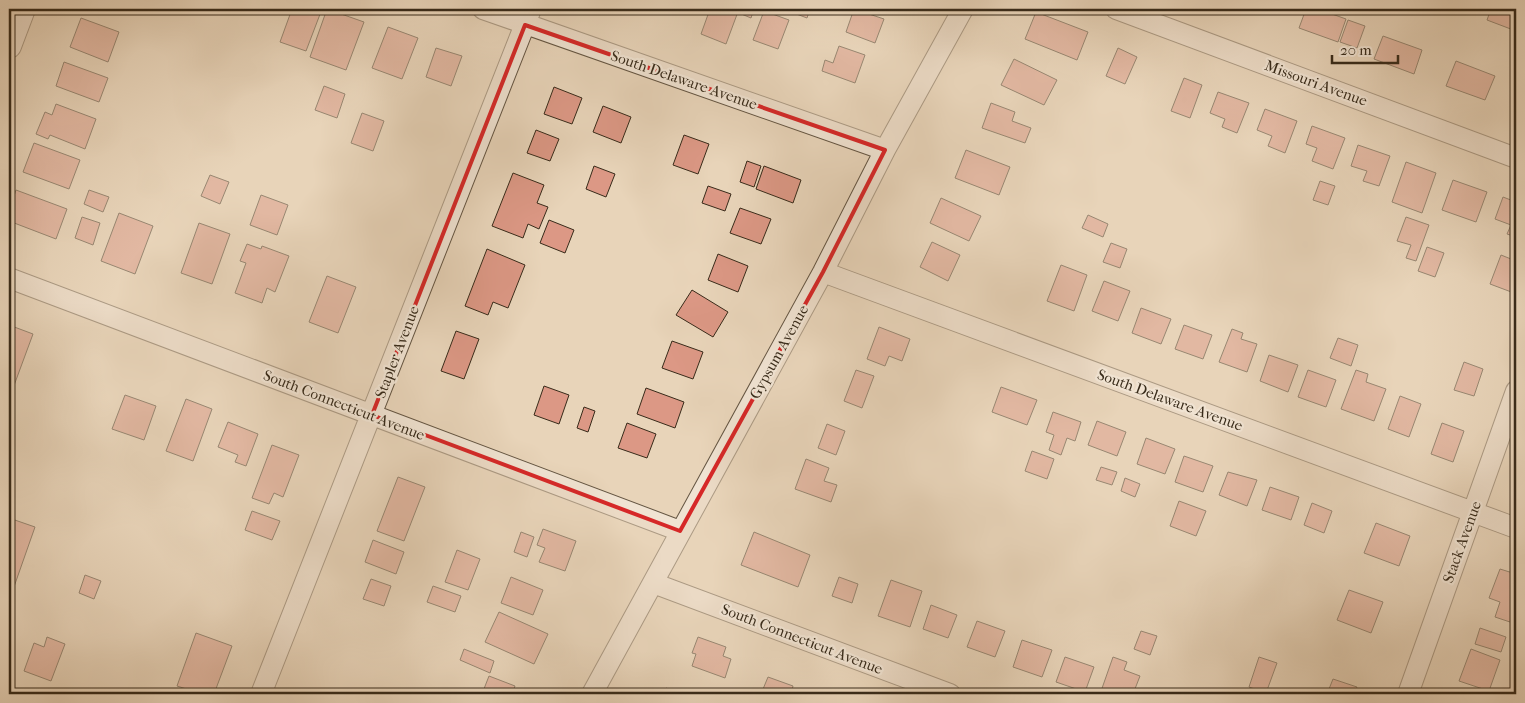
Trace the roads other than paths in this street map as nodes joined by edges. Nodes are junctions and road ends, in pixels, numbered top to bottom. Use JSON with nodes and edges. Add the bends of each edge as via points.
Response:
{"nodes":[{"id":1,"x":23,"y":9,"type":"edge"},
{"id":2,"x":483,"y":9,"type":"edge"},
{"id":3,"x":963,"y":9,"type":"edge"},
{"id":4,"x":1116,"y":9,"type":"edge"},
{"id":5,"x":528,"y":17,"type":"edge"},
{"id":6,"x":9,"y":46,"type":"edge"},
{"id":7,"x":885,"y":150,"type":"junction"},
{"id":8,"x":1516,"y":158,"type":"edge"},
{"id":9,"x":823,"y":272,"type":"junction"},
{"id":10,"x":9,"y":278,"type":"edge"},
{"id":11,"x":1516,"y":391,"type":"edge"},
{"id":12,"x":372,"y":415,"type":"junction"},
{"id":13,"x":1473,"y":512,"type":"junction"},
{"id":14,"x":1516,"y":528,"type":"edge"},
{"id":15,"x":680,"y":531,"type":"junction"},
{"id":16,"x":653,"y":583,"type":"junction"},
{"id":17,"x":261,"y":694,"type":"edge"},
{"id":18,"x":592,"y":694,"type":"edge"},
{"id":19,"x":950,"y":694,"type":"edge"},
{"id":20,"x":1408,"y":694,"type":"edge"}],
"edges":[{"from":1,"to":6,"type":"street"},
{"from":2,"to":5,"type":"street","name":"South Delaware Avenue"},
{"from":3,"to":7,"type":"street","name":"Gypsum Avenue"},
{"from":4,"to":8,"type":"street","name":"Missouri Avenue"},
{"from":5,"to":7,"type":"street","name":"South Delaware Avenue"},
{"from":5,"to":12,"type":"street","name":"Stapler Avenue"},
{"from":7,"to":9,"type":"street","name":"Gypsum Avenue"},
{"from":9,"to":13,"type":"street","name":"South Delaware Avenue"},
{"from":9,"to":15,"type":"street","name":"Gypsum Avenue"},
{"from":10,"to":12,"type":"street","name":"South Connecticut Avenue"},
{"from":11,"to":13,"type":"street","name":"Stack Avenue"},
{"from":12,"to":15,"type":"street","name":"South Connecticut Avenue"},
{"from":12,"to":17,"type":"street","name":"Stapler Avenue"},
{"from":13,"to":14,"type":"street","name":"South Delaware Avenue"},
{"from":13,"to":20,"type":"street","name":"Stack Avenue"},
{"from":15,"to":16,"type":"street","name":"Gypsum Avenue"},
{"from":16,"to":18,"type":"street","name":"Gypsum Avenue"},
{"from":16,"to":19,"type":"street","name":"South Connecticut Avenue"}]}
